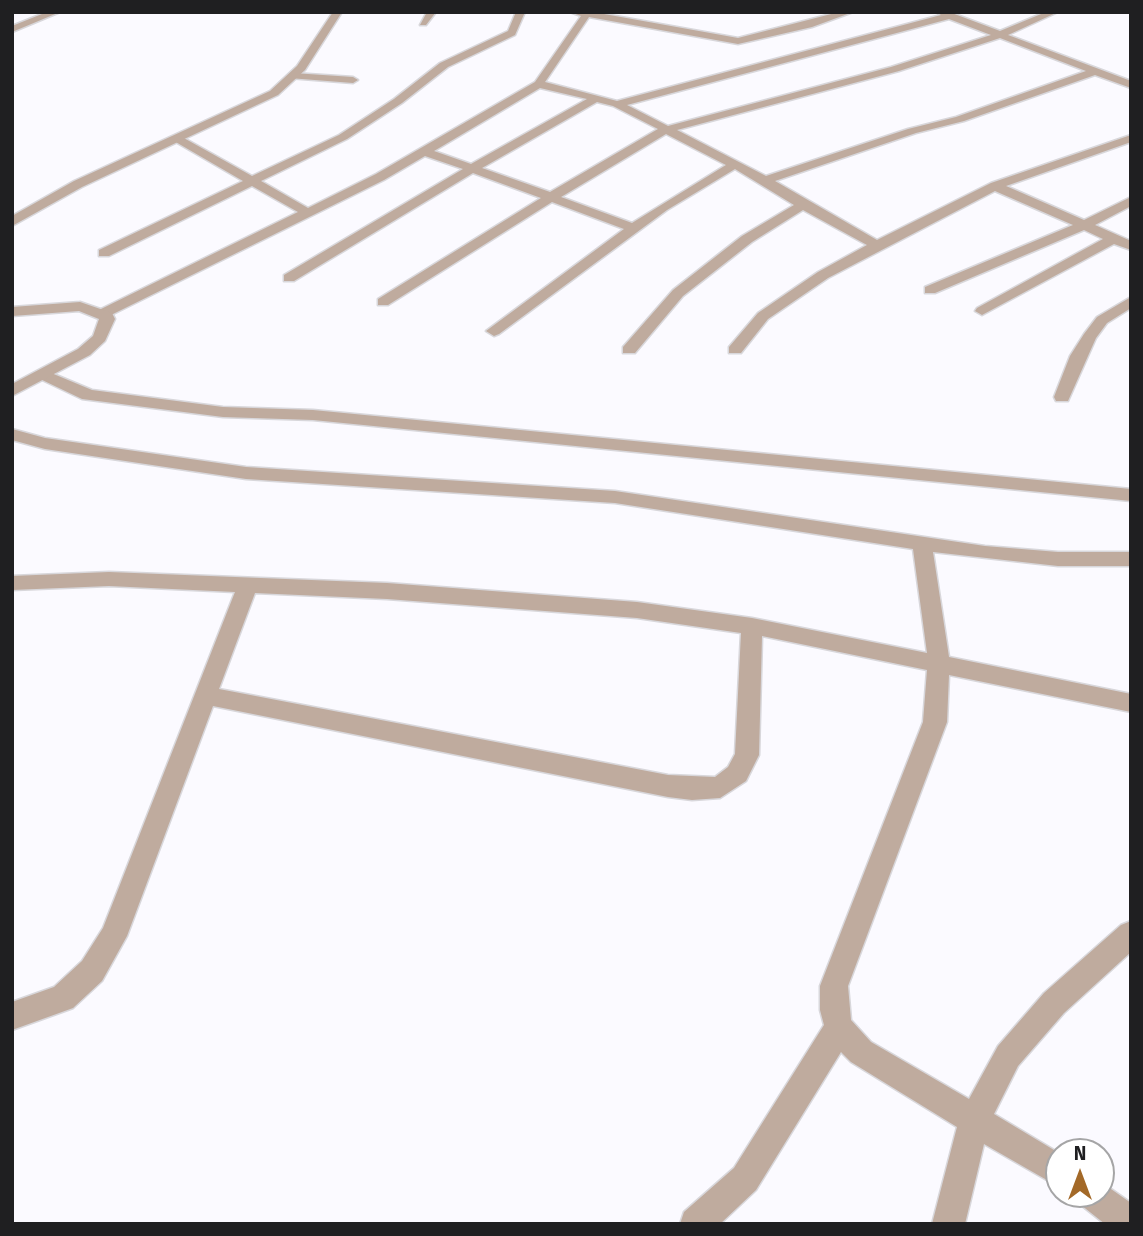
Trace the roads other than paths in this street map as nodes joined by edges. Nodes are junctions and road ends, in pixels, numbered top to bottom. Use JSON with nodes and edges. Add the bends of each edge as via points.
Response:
{"nodes":[{"id":1,"x":56,"y":12,"type":"edge"},
{"id":2,"x":338,"y":12,"type":"edge"},
{"id":3,"x":432,"y":12,"type":"edge"},
{"id":4,"x":521,"y":12,"type":"edge"},
{"id":5,"x":849,"y":12,"type":"edge"},
{"id":6,"x":1054,"y":12,"type":"edge"},
{"id":7,"x":583,"y":13,"type":"edge"},
{"id":8,"x":945,"y":14,"type":"edge"},
{"id":9,"x":423,"y":23,"type":"dead end"},
{"id":10,"x":12,"y":29,"type":"edge"},
{"id":11,"x":997,"y":36,"type":"junction"},
{"id":12,"x":1094,"y":72,"type":"junction"},
{"id":13,"x":293,"y":76,"type":"junction"},
{"id":14,"x":353,"y":80,"type":"dead end"},
{"id":15,"x":1128,"y":82,"type":"edge"},
{"id":16,"x":539,"y":84,"type":"junction"},
{"id":17,"x":597,"y":98,"type":"junction"},
{"id":18,"x":617,"y":104,"type":"junction"},
{"id":19,"x":665,"y":130,"type":"junction"},
{"id":20,"x":1131,"y":138,"type":"edge"},
{"id":21,"x":178,"y":139,"type":"junction"},
{"id":22,"x":424,"y":151,"type":"junction"},
{"id":23,"x":734,"y":165,"type":"junction"},
{"id":24,"x":471,"y":168,"type":"junction"},
{"id":25,"x":765,"y":180,"type":"junction"},
{"id":26,"x":251,"y":182,"type":"junction"},
{"id":27,"x":995,"y":186,"type":"junction"},
{"id":28,"x":549,"y":198,"type":"junction"},
{"id":29,"x":1131,"y":201,"type":"edge"},
{"id":30,"x":803,"y":205,"type":"junction"},
{"id":31,"x":308,"y":213,"type":"junction"},
{"id":32,"x":12,"y":222,"type":"edge"},
{"id":33,"x":1085,"y":225,"type":"junction"},
{"id":34,"x":1131,"y":226,"type":"edge"},
{"id":35,"x":635,"y":228,"type":"junction"},
{"id":36,"x":1110,"y":236,"type":"junction"},
{"id":37,"x":877,"y":245,"type":"junction"},
{"id":38,"x":1131,"y":246,"type":"edge"},
{"id":39,"x":104,"y":253,"type":"dead end"},
{"id":40,"x":289,"y":278,"type":"dead end"},
{"id":41,"x":930,"y":290,"type":"dead end"},
{"id":42,"x":383,"y":302,"type":"dead end"},
{"id":43,"x":1131,"y":302,"type":"edge"},
{"id":44,"x":982,"y":311,"type":"dead end"},
{"id":45,"x":12,"y":312,"type":"edge"},
{"id":46,"x":104,"y":313,"type":"junction"},
{"id":47,"x":495,"y":331,"type":"dead end"},
{"id":48,"x":629,"y":350,"type":"dead end"},
{"id":49,"x":735,"y":351,"type":"dead end"},
{"id":50,"x":44,"y":375,"type":"junction"},
{"id":51,"x":12,"y":391,"type":"edge"},
{"id":52,"x":1062,"y":397,"type":"dead end"},
{"id":53,"x":12,"y":434,"type":"edge"},
{"id":54,"x":1131,"y":495,"type":"edge"},
{"id":55,"x":922,"y":543,"type":"junction"},
{"id":56,"x":1131,"y":559,"type":"edge"},
{"id":57,"x":12,"y":583,"type":"edge"},
{"id":58,"x":247,"y":588,"type":"junction"},
{"id":59,"x":752,"y":626,"type":"junction"},
{"id":60,"x":939,"y":662,"type":"junction"},
{"id":61,"x":206,"y":696,"type":"junction"},
{"id":62,"x":1131,"y":703,"type":"edge"},
{"id":63,"x":1131,"y":934,"type":"edge"},
{"id":64,"x":12,"y":1016,"type":"edge"},
{"id":65,"x":839,"y":1028,"type":"junction"},
{"id":66,"x":975,"y":1119,"type":"junction"},
{"id":67,"x":1045,"y":1162,"type":"edge"},
{"id":68,"x":1111,"y":1208,"type":"edge"},
{"id":69,"x":1131,"y":1223,"type":"edge"},
{"id":70,"x":696,"y":1224,"type":"edge"},
{"id":71,"x":948,"y":1224,"type":"edge"}],
"edges":[{"from":1,"to":10,"type":"street"},
{"from":2,"to":13,"type":"street"},
{"from":3,"to":9,"type":"street"},
{"from":4,"to":26,"type":"street","via":[[512,33],[457,57],[343,137]]},
{"from":5,"to":7,"type":"street","via":[[738,41]]},
{"from":6,"to":11,"type":"street"},
{"from":7,"to":16,"type":"street"},
{"from":8,"to":11,"type":"street"},
{"from":8,"to":18,"type":"street"},
{"from":11,"to":12,"type":"street"},
{"from":11,"to":19,"type":"street","via":[[895,69]]},
{"from":12,"to":15,"type":"street"},
{"from":12,"to":25,"type":"street"},
{"from":13,"to":14,"type":"street"},
{"from":13,"to":21,"type":"street","via":[[266,97]]},
{"from":16,"to":17,"type":"street"},
{"from":16,"to":22,"type":"street"},
{"from":17,"to":18,"type":"street"},
{"from":17,"to":24,"type":"street"},
{"from":18,"to":19,"type":"street"},
{"from":19,"to":23,"type":"street"},
{"from":19,"to":28,"type":"street"},
{"from":20,"to":27,"type":"street"},
{"from":21,"to":26,"type":"street"},
{"from":21,"to":32,"type":"street","via":[[78,184]]},
{"from":22,"to":24,"type":"street"},
{"from":22,"to":31,"type":"street"},
{"from":23,"to":25,"type":"street"},
{"from":23,"to":35,"type":"street"},
{"from":24,"to":28,"type":"street"},
{"from":24,"to":40,"type":"street"},
{"from":25,"to":30,"type":"street"},
{"from":26,"to":31,"type":"street"},
{"from":26,"to":39,"type":"street"},
{"from":27,"to":33,"type":"street"},
{"from":27,"to":37,"type":"street"},
{"from":28,"to":35,"type":"street"},
{"from":28,"to":42,"type":"street"},
{"from":29,"to":33,"type":"street"},
{"from":30,"to":37,"type":"street"},
{"from":30,"to":48,"type":"street","via":[[747,239],[678,293]]},
{"from":31,"to":46,"type":"street"},
{"from":33,"to":36,"type":"street"},
{"from":33,"to":41,"type":"street"},
{"from":34,"to":36,"type":"street"},
{"from":35,"to":47,"type":"street"},
{"from":36,"to":38,"type":"street"},
{"from":36,"to":44,"type":"street"},
{"from":37,"to":49,"type":"street","via":[[763,316]]},
{"from":43,"to":52,"type":"street","via":[[1102,320],[1089,337]]},
{"from":45,"to":46,"type":"street","via":[[80,306]]},
{"from":46,"to":50,"type":"street","via":[[106,326],[100,338]]},
{"from":50,"to":51,"type":"street"},
{"from":50,"to":54,"type":"street","via":[[88,395],[223,412],[313,415]]},
{"from":53,"to":55,"type":"street","via":[[246,473],[615,497]]},
{"from":55,"to":56,"type":"street","via":[[1046,558]]},
{"from":55,"to":60,"type":"street"},
{"from":57,"to":58,"type":"street","via":[[109,579]]},
{"from":58,"to":59,"type":"street","via":[[415,593],[637,610]]},
{"from":58,"to":61,"type":"street"},
{"from":59,"to":60,"type":"street"},
{"from":59,"to":61,"type":"street","via":[[747,755],[737,774],[720,787],[668,786]]},
{"from":60,"to":62,"type":"street"},
{"from":60,"to":65,"type":"street","via":[[935,722],[834,986]]},
{"from":61,"to":64,"type":"street","via":[[113,936],[92,971],[63,998]]},
{"from":63,"to":66,"type":"street","via":[[1054,1003],[1008,1056]]},
{"from":65,"to":66,"type":"street","via":[[861,1052]]},
{"from":65,"to":70,"type":"street","via":[[745,1179]]},
{"from":66,"to":67,"type":"street"},
{"from":66,"to":71,"type":"street"},
{"from":68,"to":69,"type":"street"}]}
